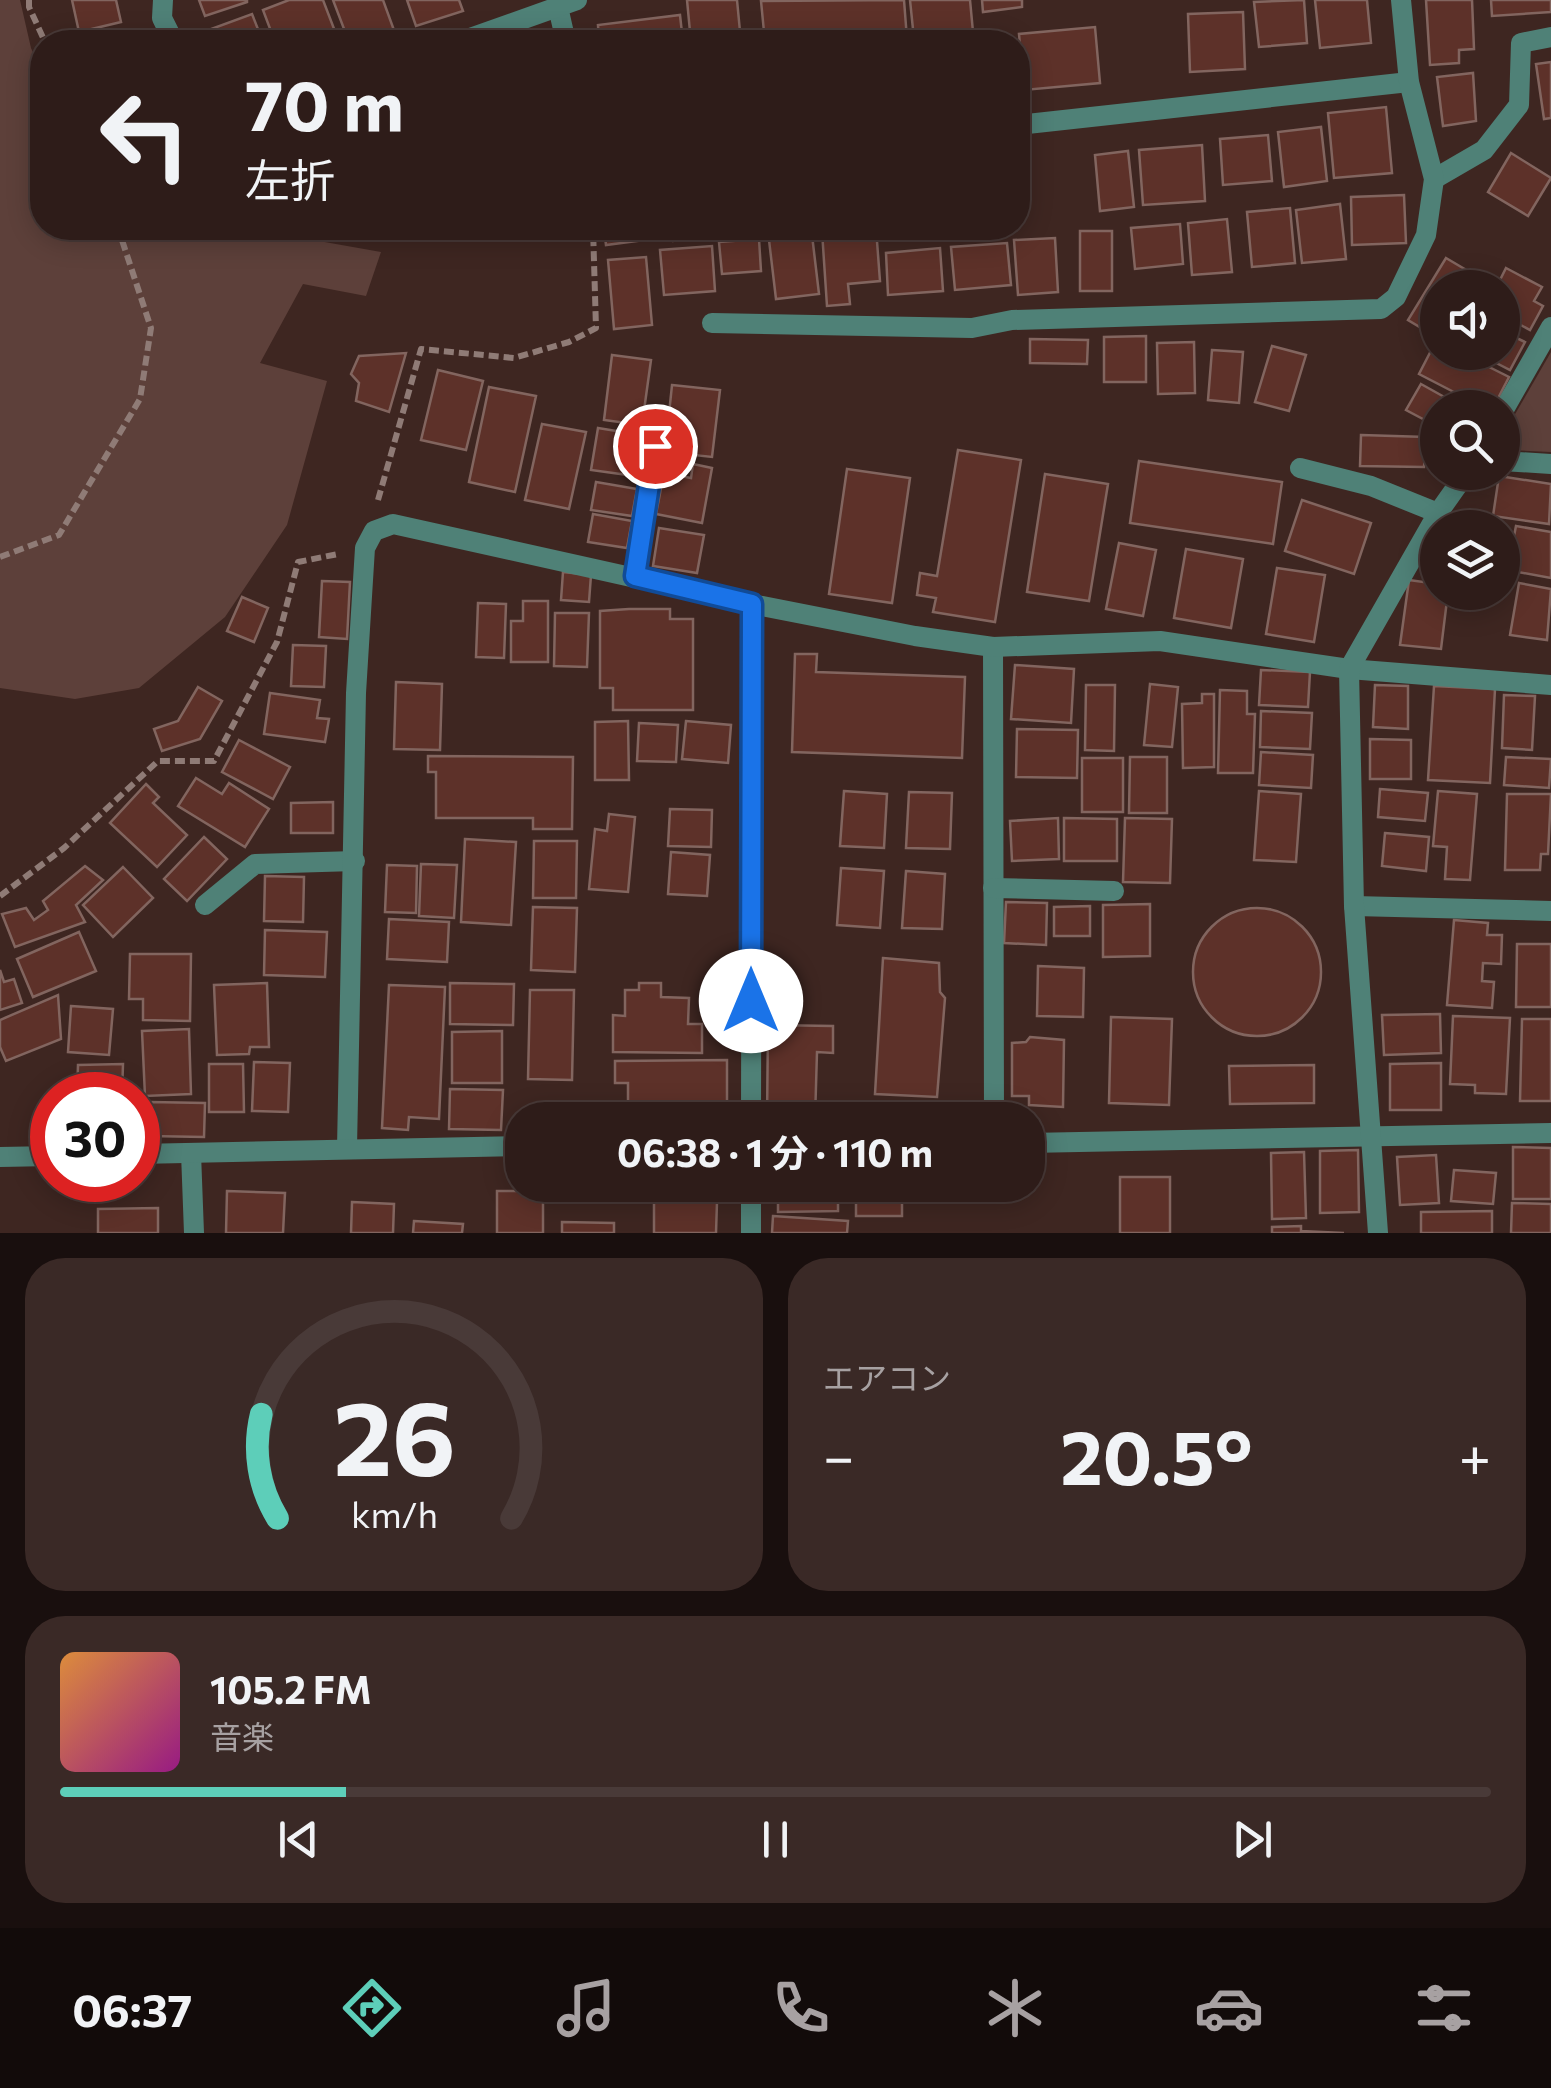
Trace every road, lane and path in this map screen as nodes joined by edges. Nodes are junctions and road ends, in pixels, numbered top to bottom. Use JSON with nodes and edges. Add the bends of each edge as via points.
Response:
{"nodes":[{"id":1,"x":29,"y":0,"type":"edge"},
{"id":2,"x":163,"y":0,"type":"edge"},
{"id":3,"x":1401,"y":0,"type":"edge"},
{"id":4,"x":568,"y":4,"type":"edge"},
{"id":5,"x":39,"y":30,"type":"edge"},
{"id":6,"x":168,"y":30,"type":"edge"},
{"id":7,"x":493,"y":30,"type":"edge"},
{"id":8,"x":567,"y":30,"type":"edge"},
{"id":9,"x":1551,"y":37,"type":"edge"},
{"id":10,"x":1409,"y":82,"type":"junction"},
{"id":11,"x":1030,"y":124,"type":"edge"},
{"id":12,"x":1434,"y":179,"type":"junction"},
{"id":13,"x":122,"y":240,"type":"edge"},
{"id":14,"x":594,"y":240,"type":"edge"},
{"id":15,"x":712,"y":323,"type":"dead end"},
{"id":16,"x":1551,"y":327,"type":"edge"},
{"id":17,"x":1515,"y":390,"type":"edge"},
{"id":18,"x":655,"y":446,"type":"dead end"},
{"id":19,"x":1520,"y":462,"type":"edge"},
{"id":20,"x":1551,"y":464,"type":"edge"},
{"id":21,"x":1300,"y":468,"type":"dead end"},
{"id":22,"x":1430,"y":510,"type":"edge"},
{"id":23,"x":1420,"y":545,"type":"edge"},
{"id":24,"x":364,"y":548,"type":"junction"},
{"id":25,"x":0,"y":557,"type":"edge"},
{"id":26,"x":635,"y":576,"type":"junction"},
{"id":27,"x":752,"y":604,"type":"junction"},
{"id":28,"x":993,"y":647,"type":"junction"},
{"id":29,"x":1349,"y":669,"type":"junction"},
{"id":30,"x":1551,"y":685,"type":"edge"},
{"id":31,"x":355,"y":861,"type":"junction"},
{"id":32,"x":994,"y":888,"type":"junction"},
{"id":33,"x":1114,"y":892,"type":"dead end"},
{"id":34,"x":0,"y":896,"type":"edge"},
{"id":35,"x":205,"y":905,"type":"dead end"},
{"id":36,"x":1354,"y":906,"type":"junction"},
{"id":37,"x":1551,"y":910,"type":"edge"},
{"id":38,"x":751,"y":1102,"type":"edge"},
{"id":39,"x":994,"y":1102,"type":"edge"},
{"id":40,"x":1551,"y":1133,"type":"edge"},
{"id":41,"x":1371,"y":1138,"type":"junction"},
{"id":42,"x":1045,"y":1143,"type":"edge"},
{"id":43,"x":505,"y":1146,"type":"edge"},
{"id":44,"x":348,"y":1148,"type":"junction"},
{"id":45,"x":191,"y":1153,"type":"junction"},
{"id":46,"x":160,"y":1154,"type":"edge"},
{"id":47,"x":30,"y":1157,"type":"edge"},
{"id":48,"x":0,"y":1158,"type":"edge"},
{"id":49,"x":751,"y":1202,"type":"edge"},
{"id":50,"x":194,"y":1233,"type":"edge"},
{"id":51,"x":751,"y":1233,"type":"edge"},
{"id":52,"x":1378,"y":1233,"type":"edge"}],
"edges":[{"from":1,"to":5,"type":"path"},
{"from":2,"to":6,"type":"street"},
{"from":3,"to":10,"type":"street"},
{"from":4,"to":7,"type":"street"},
{"from":4,"to":8,"type":"street"},
{"from":9,"to":12,"type":"street","via":[[1521,43],[1519,105],[1484,150]]},
{"from":10,"to":11,"type":"street"},
{"from":10,"to":12,"type":"street"},
{"from":12,"to":15,"type":"street","via":[[1426,235],[1396,297],[1381,308],[1012,320],[972,328]]},
{"from":13,"to":25,"type":"path","via":[[150,328],[140,399],[59,535]]},
{"from":14,"to":24,"type":"path","via":[[596,328],[514,358],[420,348]]},
{"from":16,"to":17,"type":"street"},
{"from":18,"to":26,"type":"street"},
{"from":19,"to":20,"type":"street"},
{"from":21,"to":22,"type":"street"},
{"from":23,"to":29,"type":"street"},
{"from":24,"to":26,"type":"street","via":[[374,530],[393,524]]},
{"from":24,"to":31,"type":"street"},
{"from":24,"to":34,"type":"path","via":[[298,562],[276,642],[214,761],[158,761],[64,848]]},
{"from":26,"to":27,"type":"street"},
{"from":27,"to":28,"type":"street"},
{"from":27,"to":38,"type":"street"},
{"from":28,"to":29,"type":"street","via":[[1160,641]]},
{"from":28,"to":32,"type":"street"},
{"from":29,"to":30,"type":"street"},
{"from":29,"to":36,"type":"street"},
{"from":31,"to":35,"type":"street","via":[[254,864]]},
{"from":31,"to":44,"type":"street"},
{"from":32,"to":33,"type":"street"},
{"from":32,"to":39,"type":"street"},
{"from":36,"to":37,"type":"street"},
{"from":36,"to":41,"type":"street"},
{"from":40,"to":41,"type":"street"},
{"from":41,"to":42,"type":"street"},
{"from":41,"to":52,"type":"street"},
{"from":43,"to":44,"type":"street"},
{"from":44,"to":45,"type":"street"},
{"from":45,"to":46,"type":"street"},
{"from":45,"to":50,"type":"street"},
{"from":47,"to":48,"type":"street"},
{"from":49,"to":51,"type":"street"}]}
